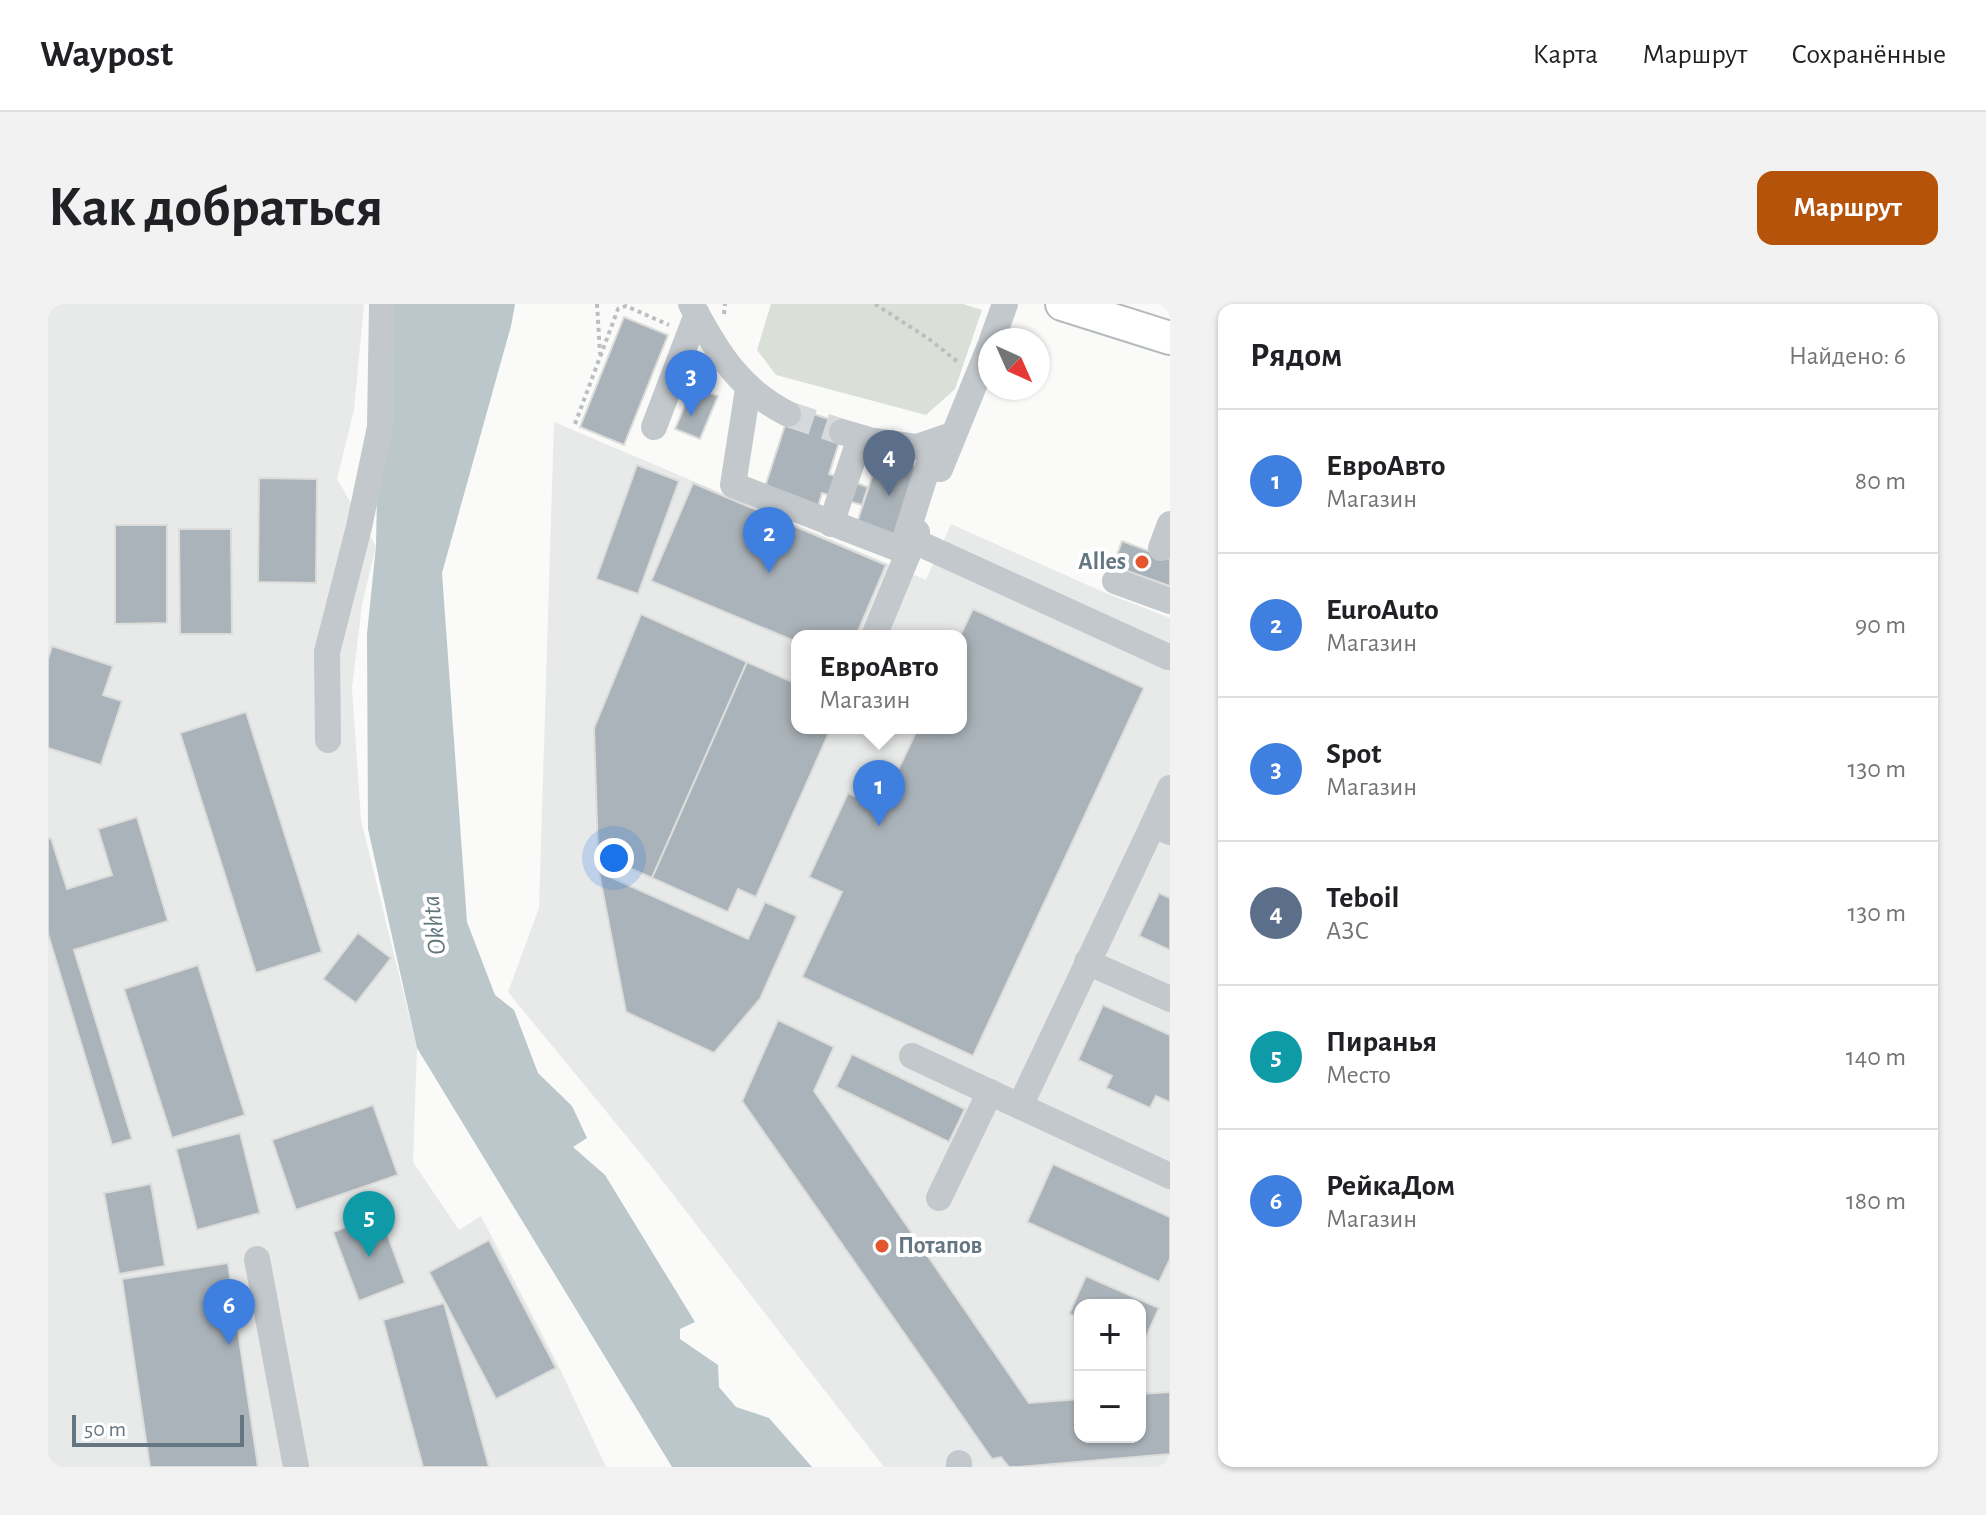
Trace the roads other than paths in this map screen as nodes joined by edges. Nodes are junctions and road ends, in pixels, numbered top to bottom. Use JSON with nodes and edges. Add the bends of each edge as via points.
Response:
{"nodes":[{"id":1,"x":382,"y":304,"type":"edge"},
{"id":2,"x":1005,"y":304,"type":"edge"},
{"id":3,"x":1062,"y":304,"type":"edge"},
{"id":4,"x":692,"y":317,"type":"edge"},
{"id":5,"x":996,"y":328,"type":"edge"},
{"id":6,"x":1170,"y":338,"type":"edge"},
{"id":7,"x":978,"y":379,"type":"edge"},
{"id":8,"x":748,"y":389,"type":"junction"},
{"id":9,"x":788,"y":414,"type":"tunnel mouth"},
{"id":10,"x":654,"y":427,"type":"dead end"},
{"id":11,"x":944,"y":438,"type":"junction"},
{"id":12,"x":831,"y":524,"type":"junction"},
{"id":13,"x":914,"y":541,"type":"junction"},
{"id":14,"x":1115,"y":581,"type":"dead end"},
{"id":15,"x":1170,"y":601,"type":"edge"},
{"id":16,"x":877,"y":630,"type":"edge"},
{"id":17,"x":1168,"y":657,"type":"dead end"},
{"id":18,"x":328,"y":740,"type":"dead end"},
{"id":19,"x":1170,"y":788,"type":"edge"},
{"id":20,"x":1162,"y":828,"type":"edge"},
{"id":21,"x":1087,"y":962,"type":"junction"},
{"id":22,"x":1170,"y":999,"type":"edge"},
{"id":23,"x":912,"y":1056,"type":"dead end"},
{"id":24,"x":990,"y":1092,"type":"junction"},
{"id":25,"x":1020,"y":1106,"type":"junction"},
{"id":26,"x":1170,"y":1176,"type":"edge"},
{"id":27,"x":939,"y":1198,"type":"dead end"},
{"id":28,"x":257,"y":1259,"type":"dead end"},
{"id":29,"x":296,"y":1467,"type":"edge"}],
"edges":[{"from":1,"to":18,"type":"lane","via":[[380,427],[327,652]]},
{"from":2,"to":5,"type":"lane"},
{"from":3,"to":6,"type":"main road"},
{"from":4,"to":8,"type":"lane"},
{"from":4,"to":10,"type":"lane"},
{"from":7,"to":11,"type":"lane"},
{"from":8,"to":9,"type":"lane"},
{"from":8,"to":12,"type":"lane","via":[[733,485]]},
{"from":11,"to":12,"type":"lane","via":[[917,447],[851,435]]},
{"from":11,"to":12,"type":"lane","via":[[904,542],[897,548]]},
{"from":11,"to":13,"type":"lane"},
{"from":13,"to":16,"type":"lane"},
{"from":13,"to":17,"type":"lane"},
{"from":14,"to":15,"type":"lane"},
{"from":19,"to":20,"type":"lane"},
{"from":20,"to":21,"type":"lane"},
{"from":21,"to":22,"type":"lane"},
{"from":21,"to":25,"type":"lane"},
{"from":23,"to":24,"type":"lane"},
{"from":24,"to":25,"type":"lane"},
{"from":24,"to":27,"type":"lane"},
{"from":25,"to":26,"type":"lane"},
{"from":28,"to":29,"type":"lane"}]}
